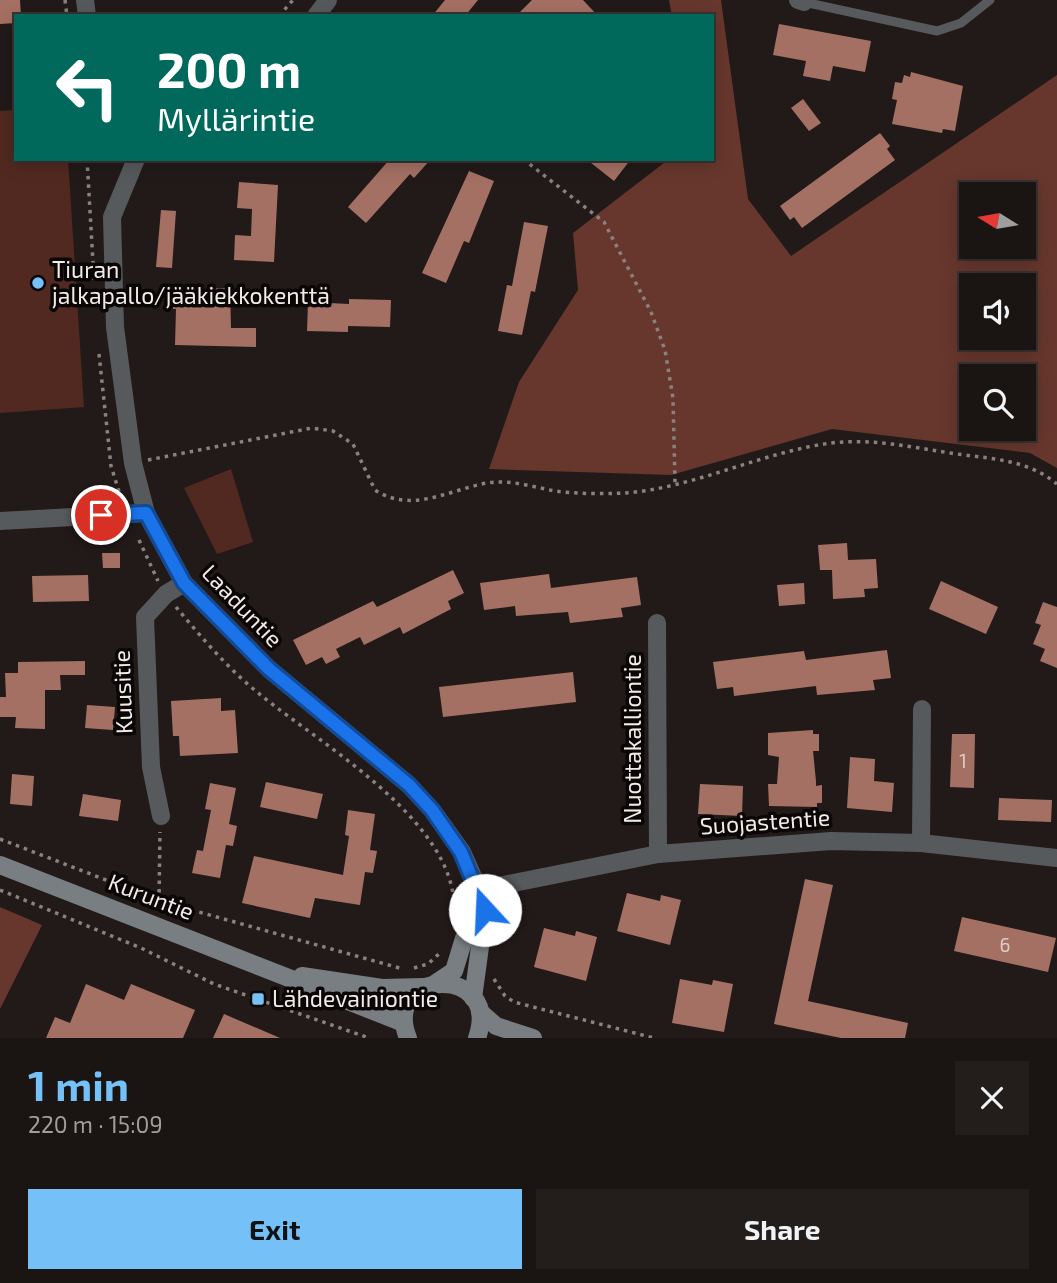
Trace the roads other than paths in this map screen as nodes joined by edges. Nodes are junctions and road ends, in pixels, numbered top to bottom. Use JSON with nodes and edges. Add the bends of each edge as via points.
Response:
{"nodes":[{"id":1,"x":990,"y":0,"type":"edge"},
{"id":2,"x":801,"y":1,"type":"edge"},
{"id":3,"x":138,"y":161,"type":"edge"},
{"id":4,"x":146,"y":513,"type":"junction"},
{"id":5,"x":0,"y":521,"type":"edge"},
{"id":6,"x":184,"y":583,"type":"junction"},
{"id":7,"x":657,"y":623,"type":"dead end"},
{"id":8,"x":922,"y":709,"type":"dead end"},
{"id":9,"x":161,"y":816,"type":"road end"},
{"id":10,"x":921,"y":843,"type":"junction"},
{"id":11,"x":657,"y":854,"type":"junction"},
{"id":12,"x":1057,"y":858,"type":"edge"},
{"id":13,"x":0,"y":865,"type":"edge"},
{"id":14,"x":479,"y":890,"type":"junction"},
{"id":15,"x":469,"y":959,"type":"junction"},
{"id":16,"x":285,"y":973,"type":"junction"},
{"id":17,"x":430,"y":985,"type":"junction"},
{"id":18,"x":477,"y":1005,"type":"junction"},
{"id":19,"x":406,"y":1030,"type":"edge"},
{"id":20,"x":477,"y":1038,"type":"edge"},
{"id":21,"x":533,"y":1038,"type":"edge"}],
"edges":[{"from":1,"to":2,"type":"lane","via":[[961,23],[937,31]]},
{"from":3,"to":4,"type":"street","name":"Laaduntie","via":[[112,217],[115,327],[133,463]]},
{"from":4,"to":5,"type":"street"},
{"from":4,"to":6,"type":"street","name":"Laaduntie"},
{"from":6,"to":9,"type":"street","name":"Kuusitie","via":[[166,594],[145,617],[151,767]]},
{"from":6,"to":14,"type":"street","name":"Laaduntie","via":[[269,669],[409,785],[461,852]]},
{"from":7,"to":11,"type":"street","name":"Nuottakalliontie"},
{"from":8,"to":10,"type":"street"},
{"from":10,"to":11,"type":"street","name":"Suojastentie","via":[[831,841]]},
{"from":10,"to":12,"type":"street","name":"Suojastentie"},
{"from":11,"to":14,"type":"street","name":"Suojastentie"},
{"from":13,"to":16,"type":"main road","name":"Kuruntie"},
{"from":14,"to":15,"type":"main road"},
{"from":15,"to":17,"type":"main road"},
{"from":15,"to":18,"type":"main road"},
{"from":16,"to":17,"type":"main road","name":"Kuruntie","via":[[382,988]]},
{"from":16,"to":19,"type":"main road","name":"Kuruntie"},
{"from":17,"to":18,"type":"main road","via":[[457,985]]},
{"from":17,"to":19,"type":"main road","via":[[409,1002]]},
{"from":18,"to":20,"type":"main road"},
{"from":18,"to":21,"type":"main road","via":[[496,1026]]}]}
